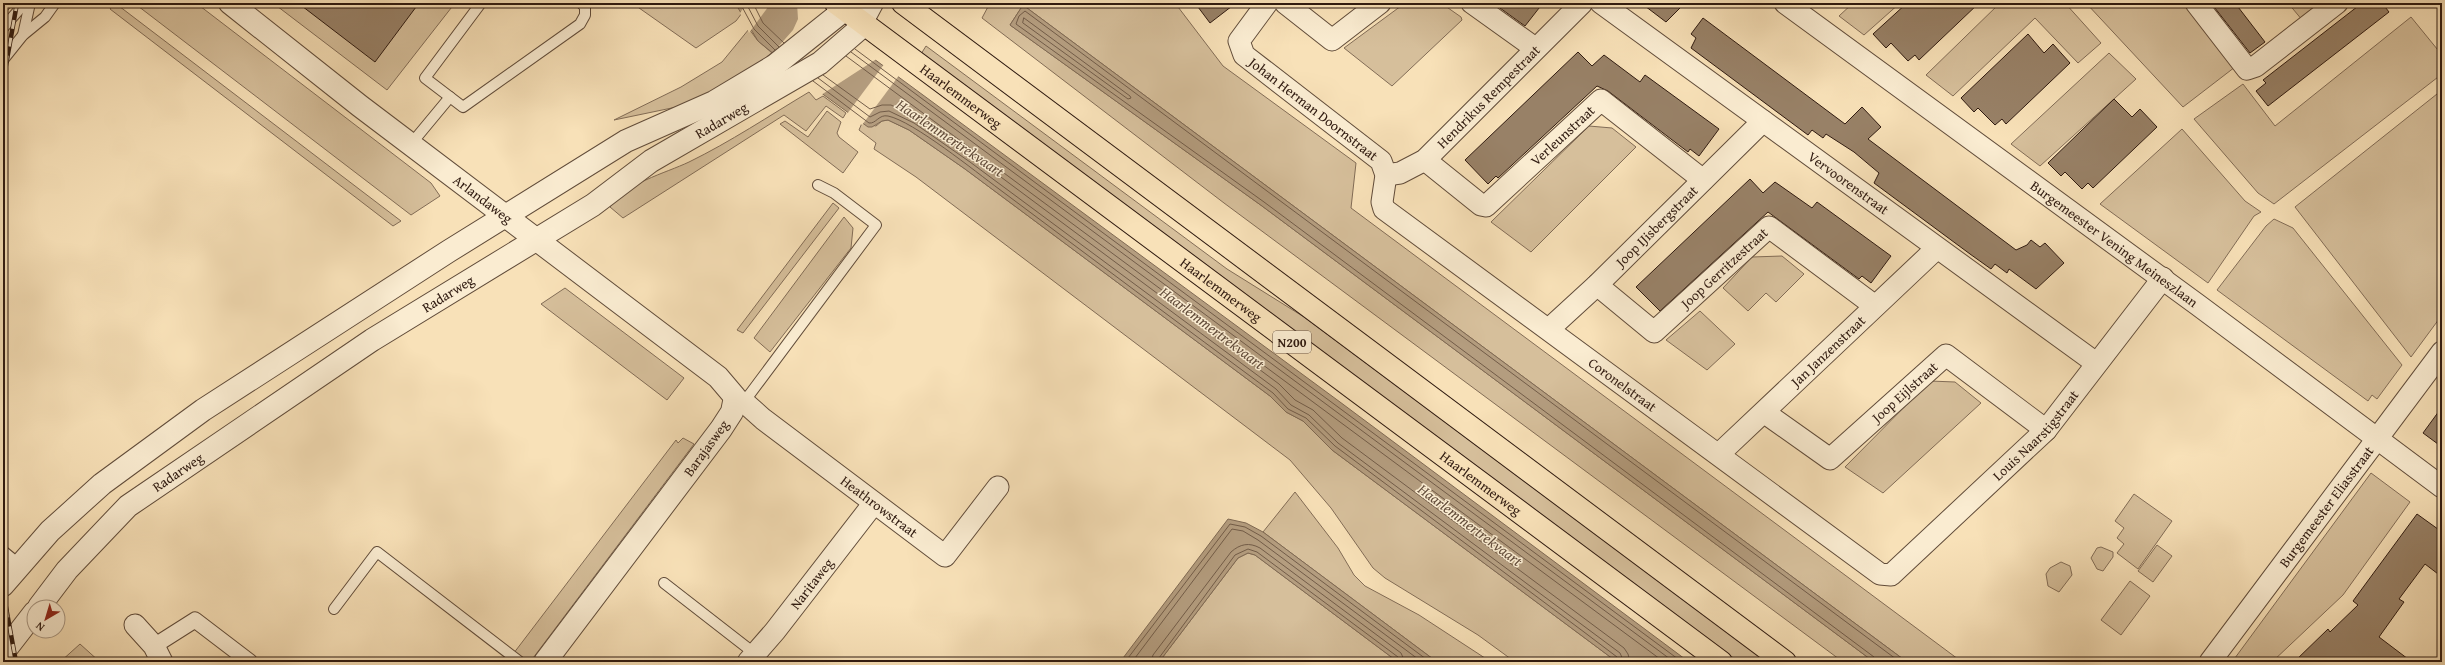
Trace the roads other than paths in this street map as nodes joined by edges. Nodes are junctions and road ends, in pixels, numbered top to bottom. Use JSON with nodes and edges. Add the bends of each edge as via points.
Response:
{"nodes":[{"id":1,"x":25,"y":3,"type":"edge"},
{"id":2,"x":30,"y":3,"type":"edge"},
{"id":3,"x":55,"y":3,"type":"edge"},
{"id":4,"x":221,"y":3,"type":"edge"},
{"id":5,"x":481,"y":3,"type":"edge"},
{"id":6,"x":581,"y":3,"type":"edge"},
{"id":7,"x":872,"y":3,"type":"edge"},
{"id":8,"x":903,"y":3,"type":"edge"},
{"id":9,"x":1267,"y":3,"type":"edge"},
{"id":10,"x":1285,"y":3,"type":"edge"},
{"id":11,"x":1380,"y":3,"type":"edge"},
{"id":12,"x":1472,"y":3,"type":"edge"},
{"id":13,"x":1582,"y":3,"type":"edge"},
{"id":14,"x":1601,"y":3,"type":"edge"},
{"id":15,"x":1785,"y":3,"type":"edge"},
{"id":16,"x":2196,"y":3,"type":"edge"},
{"id":17,"x":2338,"y":3,"type":"edge"},
{"id":18,"x":235,"y":8,"type":"edge"},
{"id":19,"x":842,"y":8,"type":"edge"},
{"id":20,"x":860,"y":27,"type":"junction"},
{"id":21,"x":3,"y":28,"type":"edge"},
{"id":22,"x":22,"y":35,"type":"junction"},
{"id":23,"x":1536,"y":48,"type":"junction"},
{"id":24,"x":3,"y":60,"type":"edge"},
{"id":25,"x":450,"y":97,"type":"junction"},
{"id":26,"x":1763,"y":121,"type":"junction"},
{"id":27,"x":411,"y":144,"type":"junction"},
{"id":28,"x":1425,"y":160,"type":"junction"},
{"id":29,"x":1386,"y":175,"type":"junction"},
{"id":30,"x":1703,"y":180,"type":"junction"},
{"id":31,"x":818,"y":185,"type":"dead end"},
{"id":32,"x":505,"y":216,"type":"junction"},
{"id":33,"x":536,"y":239,"type":"junction"},
{"id":34,"x":1937,"y":248,"type":"junction"},
{"id":35,"x":2163,"y":278,"type":"junction"},
{"id":36,"x":1597,"y":285,"type":"junction"},
{"id":37,"x":1875,"y":306,"type":"junction"},
{"id":38,"x":1549,"y":329,"type":"junction"},
{"id":39,"x":2442,"y":352,"type":"edge"},
{"id":40,"x":2096,"y":363,"type":"junction"},
{"id":41,"x":740,"y":399,"type":"junction"},
{"id":42,"x":1766,"y":413,"type":"junction"},
{"id":43,"x":2046,"y":430,"type":"junction"},
{"id":44,"x":2378,"y":439,"type":"junction"},
{"id":45,"x":1719,"y":454,"type":"junction"},
{"id":46,"x":998,"y":487,"type":"dead end"},
{"id":47,"x":2442,"y":487,"type":"edge"},
{"id":48,"x":874,"y":503,"type":"junction"},
{"id":49,"x":3,"y":551,"type":"edge"},
{"id":50,"x":20,"y":565,"type":"junction"},
{"id":51,"x":1891,"y":575,"type":"joint"},
{"id":52,"x":664,"y":583,"type":"dead end"},
{"id":53,"x":3,"y":585,"type":"edge"},
{"id":54,"x":45,"y":599,"type":"edge"},
{"id":55,"x":334,"y":609,"type":"dead end"},
{"id":56,"x":26,"y":624,"type":"edge"},
{"id":57,"x":134,"y":625,"type":"dead end"},
{"id":58,"x":3,"y":653,"type":"edge"},
{"id":59,"x":158,"y":654,"type":"edge"},
{"id":60,"x":750,"y":660,"type":"edge"},
{"id":61,"x":250,"y":662,"type":"edge"},
{"id":62,"x":520,"y":662,"type":"edge"},
{"id":63,"x":545,"y":662,"type":"edge"},
{"id":64,"x":1721,"y":662,"type":"edge"},
{"id":65,"x":1785,"y":662,"type":"edge"},
{"id":66,"x":2210,"y":662,"type":"edge"}],
"edges":[{"from":1,"to":21,"type":"lane"},
{"from":2,"to":22,"type":"lane"},
{"from":3,"to":22,"type":"lane","via":[[45,17]]},
{"from":4,"to":18,"type":"lane"},
{"from":5,"to":25,"type":"lane","via":[[425,78]]},
{"from":6,"to":25,"type":"lane","via":[[585,7],[586,15],[580,24],[462,107]]},
{"from":7,"to":20,"type":"street","name":"Radarweg"},
{"from":8,"to":65,"type":"main road","number":"N200"},
{"from":9,"to":29,"type":"street","name":"Johan Herman Doornstraat","via":[[1239,41],[1244,55],[1381,161]]},
{"from":10,"to":11,"type":"street","via":[[1332,40]]},
{"from":12,"to":23,"type":"street"},
{"from":13,"to":23,"type":"street","name":"Hendrikus Rempestraat"},
{"from":14,"to":26,"type":"street","name":"Vervoorenstraat"},
{"from":15,"to":35,"type":"street","name":"Burgemeester Vening Meineszlaan"},
{"from":16,"to":17,"type":"street","via":[[2247,69],[2256,66]]},
{"from":18,"to":27,"type":"street","name":"Arlandaweg"},
{"from":19,"to":20,"type":"main road","name":"Haarlemmerweg","number":"N200"},
{"from":19,"to":32,"type":"street","name":"Radarweg","via":[[774,66],[714,102],[626,141]]},
{"from":20,"to":33,"type":"street","name":"Radarweg","via":[[820,63],[652,161],[593,205]]},
{"from":20,"to":64,"type":"main road","name":"Haarlemmerweg","number":"N200"},
{"from":22,"to":24,"type":"lane"},
{"from":23,"to":28,"type":"street","name":"Hendrikus Rempestraat"},
{"from":25,"to":27,"type":"lane"},
{"from":26,"to":30,"type":"street","name":"Joop IJisbergstraat"},
{"from":26,"to":34,"type":"street","name":"Vervoorenstraat"},
{"from":27,"to":32,"type":"street","name":"Arlandaweg"},
{"from":28,"to":29,"type":"street","name":"Hendrikus Rempestraat","via":[[1400,174]]},
{"from":28,"to":30,"type":"street","name":"Verleunstraat","via":[[1481,205],[1486,206],[1601,100]]},
{"from":29,"to":38,"type":"street","name":"Coronelstraat","via":[[1382,202],[1384,209]]},
{"from":30,"to":36,"type":"street","name":"Joop IJisbergstraat"},
{"from":31,"to":41,"type":"lane","name":"Barajasweg","via":[[834,193],[876,225]]},
{"from":32,"to":33,"type":"street","name":"Arlandaweg"},
{"from":32,"to":50,"type":"street","name":"Radarweg","via":[[197,415],[102,484],[50,531]]},
{"from":33,"to":41,"type":"street","name":"Arlandaweg","via":[[718,376]]},
{"from":33,"to":54,"type":"street","name":"Radarweg","via":[[372,340],[128,506],[67,570]]},
{"from":34,"to":37,"type":"street","name":"Jan Janzenstraat"},
{"from":34,"to":40,"type":"street","name":"Vervoorenstraat"},
{"from":35,"to":40,"type":"street","name":"Louis Naarstigstraat"},
{"from":35,"to":44,"type":"street","name":"Burgemeester Vening Meineszlaan"},
{"from":36,"to":37,"type":"street","name":"Joop Gerritzestraat","via":[[1654,332],[1769,227]]},
{"from":36,"to":38,"type":"street","name":"Joop IJisbergstraat"},
{"from":37,"to":42,"type":"street","name":"Jan Janzenstraat"},
{"from":38,"to":45,"type":"street","name":"Coronelstraat"},
{"from":39,"to":44,"type":"street","name":"Burgemeester Eliasstraat"},
{"from":40,"to":43,"type":"street","name":"Louis Naarstigstraat"},
{"from":41,"to":48,"type":"street","name":"Heathrowstraat"},
{"from":41,"to":63,"type":"street","name":"Barajasweg","via":[[721,429]]},
{"from":42,"to":43,"type":"street","name":"Joop Eijlstraat","via":[[1830,459],[1946,355]]},
{"from":42,"to":45,"type":"street","name":"Jan Janzenstraat"},
{"from":43,"to":51,"type":"street","name":"Louis Naarstigstraat"},
{"from":44,"to":47,"type":"street","name":"Burgemeester Vening Meineszlaan"},
{"from":44,"to":66,"type":"street","name":"Burgemeester Eliasstraat"},
{"from":45,"to":51,"type":"street","name":"Coronelstraat","via":[[1880,574]]},
{"from":46,"to":48,"type":"street","name":"Heathrowstraat","via":[[945,556]]},
{"from":48,"to":60,"type":"street","name":"Naritaweg"},
{"from":49,"to":50,"type":"lane"},
{"from":50,"to":53,"type":"street","name":"Radarweg"},
{"from":52,"to":60,"type":"lane"},
{"from":55,"to":62,"type":"lane","via":[[377,552]]},
{"from":56,"to":58,"type":"street"},
{"from":57,"to":59,"type":"street"},
{"from":59,"to":61,"type":"street","via":[[195,620]]}]}
